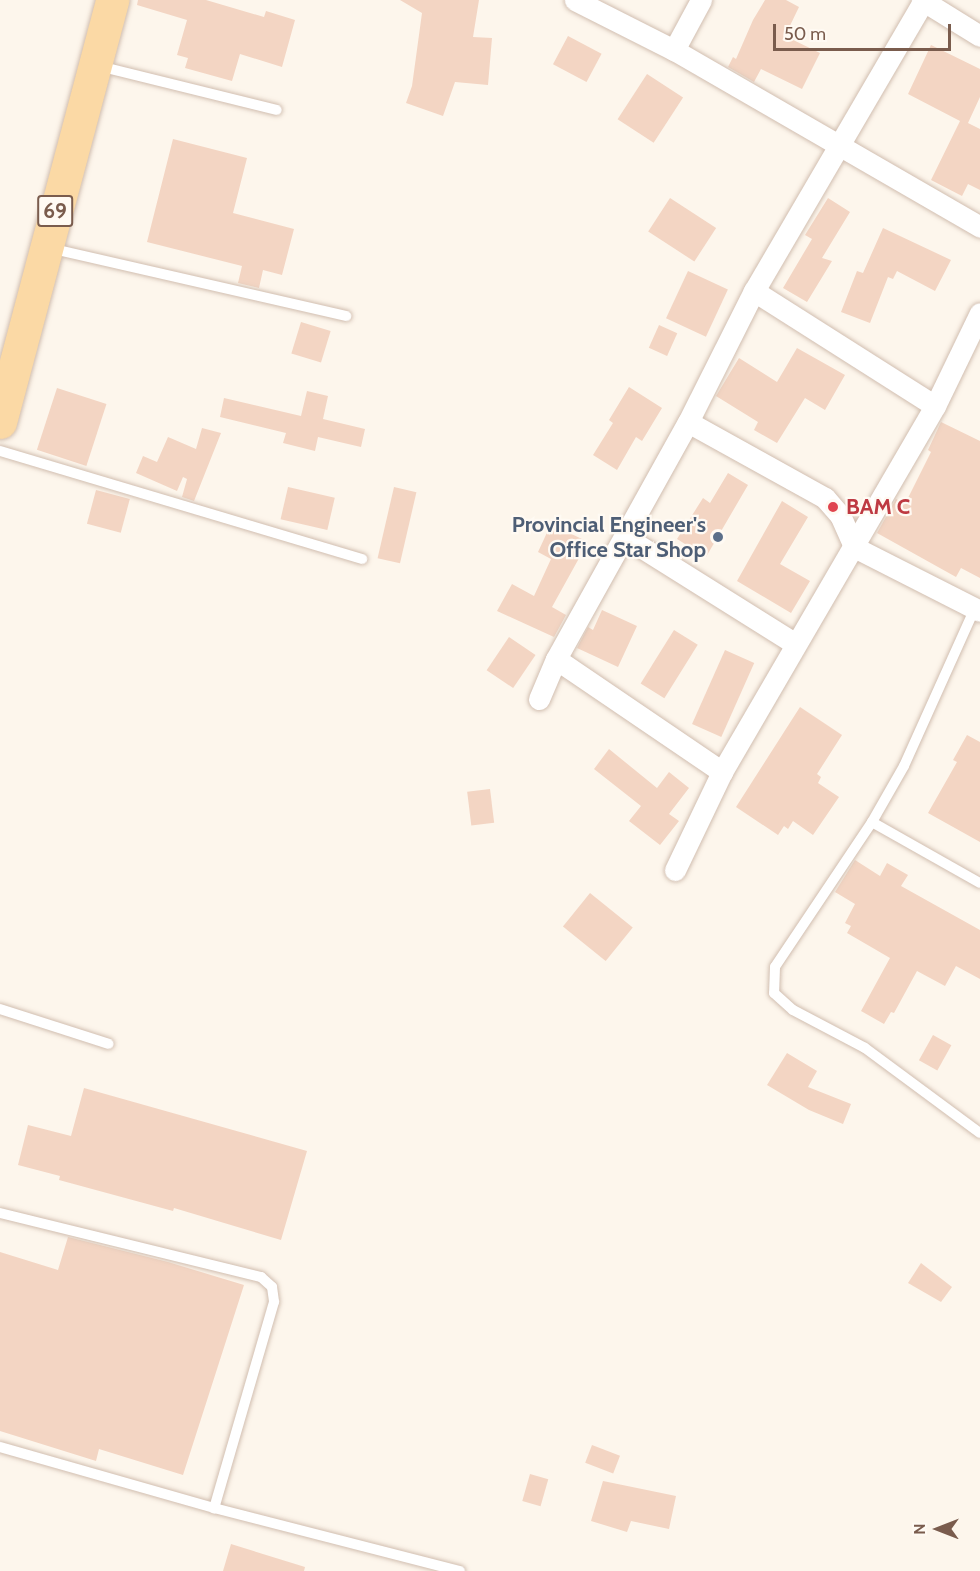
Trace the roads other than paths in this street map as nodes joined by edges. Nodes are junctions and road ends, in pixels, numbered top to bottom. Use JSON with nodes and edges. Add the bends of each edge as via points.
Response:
{"nodes":[{"id":1,"x":112,"y":0,"type":"edge"},
{"id":2,"x":575,"y":0,"type":"edge"},
{"id":3,"x":701,"y":0,"type":"edge"},
{"id":4,"x":923,"y":0,"type":"edge"},
{"id":5,"x":980,"y":36,"type":"edge"},
{"id":6,"x":674,"y":50,"type":"junction"},
{"id":7,"x":93,"y":65,"type":"junction"},
{"id":8,"x":277,"y":110,"type":"dead end"},
{"id":9,"x":840,"y":146,"type":"junction"},
{"id":10,"x":980,"y":227,"type":"edge"},
{"id":11,"x":46,"y":248,"type":"junction"},
{"id":12,"x":754,"y":291,"type":"junction"},
{"id":13,"x":980,"y":313,"type":"edge"},
{"id":14,"x":346,"y":316,"type":"dead end"},
{"id":15,"x":935,"y":406,"type":"junction"},
{"id":16,"x":1,"y":418,"type":"edge"},
{"id":17,"x":688,"y":422,"type":"junction"},
{"id":18,"x":0,"y":451,"type":"edge"},
{"id":19,"x":625,"y":537,"type":"junction"},
{"id":20,"x":854,"y":547,"type":"junction"},
{"id":21,"x":362,"y":559,"type":"dead end"},
{"id":22,"x":978,"y":606,"type":"edge"},
{"id":23,"x":794,"y":643,"type":"junction"},
{"id":24,"x":556,"y":659,"type":"junction"},
{"id":25,"x":539,"y":699,"type":"dead end"},
{"id":26,"x":722,"y":772,"type":"junction"},
{"id":27,"x":872,"y":822,"type":"junction"},
{"id":28,"x":675,"y":870,"type":"dead end"},
{"id":29,"x":980,"y":883,"type":"edge"},
{"id":30,"x":0,"y":1009,"type":"edge"},
{"id":31,"x":109,"y":1044,"type":"dead end"},
{"id":32,"x":980,"y":1133,"type":"edge"},
{"id":33,"x":0,"y":1213,"type":"edge"},
{"id":34,"x":0,"y":1448,"type":"edge"},
{"id":35,"x":214,"y":1508,"type":"junction"},
{"id":36,"x":460,"y":1571,"type":"edge"}],
"edges":[{"from":1,"to":7,"type":"main road","number":"69"},
{"from":2,"to":6,"type":"street"},
{"from":3,"to":6,"type":"street"},
{"from":4,"to":5,"type":"street"},
{"from":4,"to":9,"type":"street"},
{"from":6,"to":9,"type":"street"},
{"from":7,"to":8,"type":"lane"},
{"from":7,"to":11,"type":"main road","number":"69"},
{"from":9,"to":10,"type":"street"},
{"from":9,"to":12,"type":"street"},
{"from":11,"to":14,"type":"lane"},
{"from":11,"to":16,"type":"main road","number":"69"},
{"from":12,"to":15,"type":"street"},
{"from":12,"to":17,"type":"street"},
{"from":13,"to":15,"type":"street"},
{"from":15,"to":20,"type":"street"},
{"from":17,"to":19,"type":"street"},
{"from":17,"to":20,"type":"street","via":[[825,498],[840,515]]},
{"from":18,"to":21,"type":"lane"},
{"from":19,"to":23,"type":"street"},
{"from":19,"to":24,"type":"street"},
{"from":20,"to":22,"type":"street"},
{"from":20,"to":23,"type":"street"},
{"from":22,"to":27,"type":"lane","via":[[904,766]]},
{"from":23,"to":26,"type":"street"},
{"from":24,"to":25,"type":"street"},
{"from":24,"to":26,"type":"street"},
{"from":26,"to":28,"type":"street"},
{"from":27,"to":29,"type":"lane"},
{"from":27,"to":32,"type":"lane","via":[[775,967],[774,993],[793,1010],[864,1048]]},
{"from":30,"to":31,"type":"lane"},
{"from":33,"to":35,"type":"lane","via":[[261,1277],[272,1287],[274,1302]]},
{"from":34,"to":35,"type":"lane"},
{"from":35,"to":36,"type":"lane"}]}
